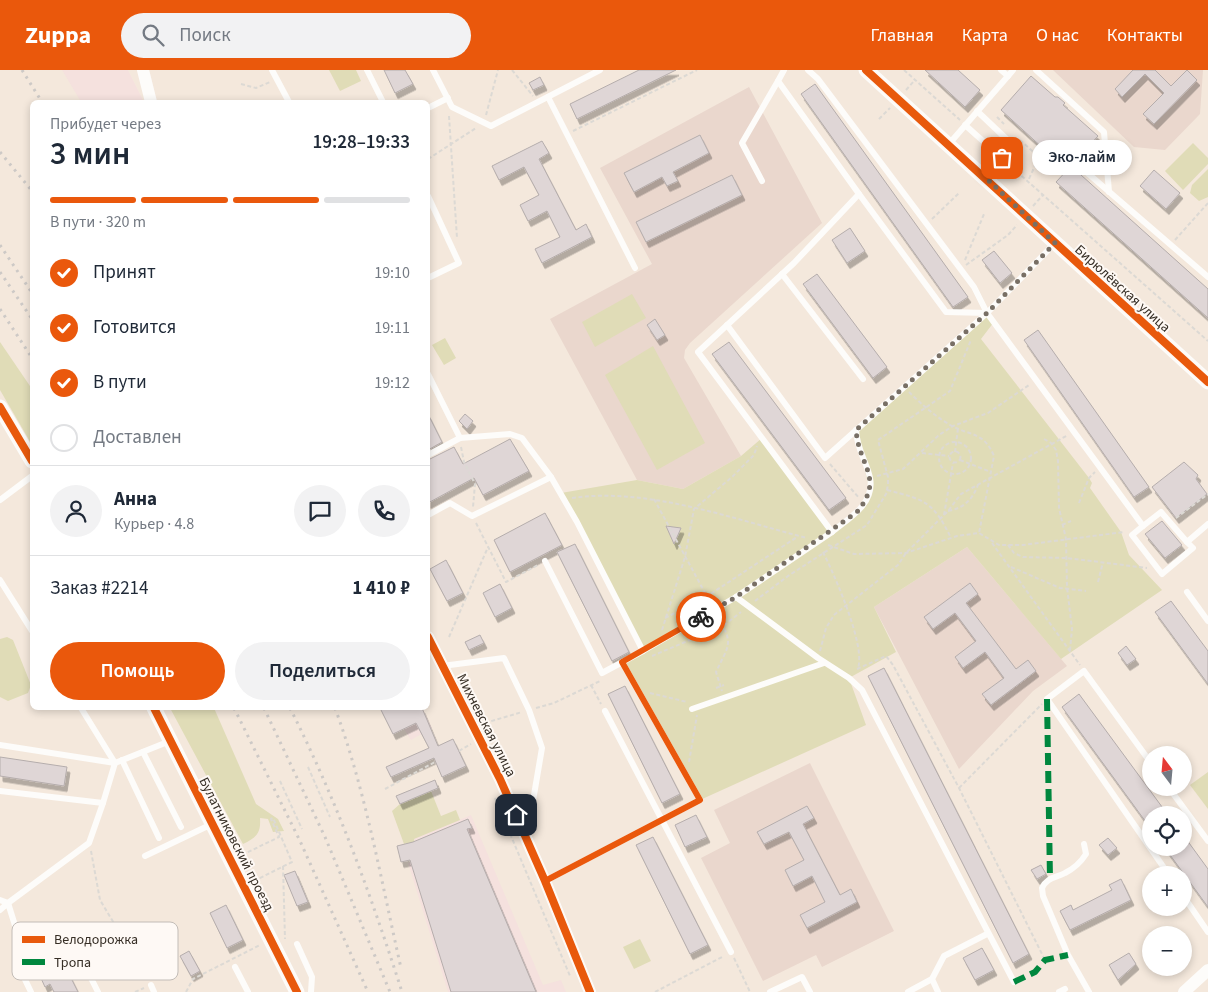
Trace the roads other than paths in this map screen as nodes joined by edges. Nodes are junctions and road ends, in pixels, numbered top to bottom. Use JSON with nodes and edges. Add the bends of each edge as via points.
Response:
{"nodes":[{"id":1,"x":143,"y":70,"type":"edge"},
{"id":2,"x":272,"y":70,"type":"edge"},
{"id":3,"x":367,"y":70,"type":"edge"},
{"id":4,"x":433,"y":70,"type":"edge"},
{"id":5,"x":600,"y":70,"type":"edge"},
{"id":6,"x":784,"y":70,"type":"edge"},
{"id":7,"x":808,"y":70,"type":"edge"},
{"id":8,"x":866,"y":70,"type":"edge"},
{"id":9,"x":1001,"y":70,"type":"edge"},
{"id":10,"x":1013,"y":70,"type":"edge"},
{"id":11,"x":1036,"y":70,"type":"edge"},
{"id":12,"x":1008,"y":76,"type":"junction"},
{"id":13,"x":778,"y":81,"type":"junction"},
{"id":14,"x":548,"y":96,"type":"junction"},
{"id":15,"x":448,"y":98,"type":"junction"},
{"id":16,"x":150,"y":100,"type":"edge"},
{"id":17,"x":288,"y":100,"type":"edge"},
{"id":18,"x":382,"y":100,"type":"edge"},
{"id":19,"x":430,"y":107,"type":"edge"},
{"id":20,"x":977,"y":112,"type":"junction"},
{"id":21,"x":965,"y":126,"type":"junction"},
{"id":22,"x":949,"y":144,"type":"junction"},
{"id":23,"x":1015,"y":147,"type":"dead end"},
{"id":24,"x":1077,"y":164,"type":"dead end"},
{"id":25,"x":986,"y":178,"type":"junction"},
{"id":26,"x":762,"y":181,"type":"dead end"},
{"id":27,"x":1109,"y":192,"type":"junction"},
{"id":28,"x":859,"y":194,"type":"junction"},
{"id":29,"x":430,"y":200,"type":"edge"},
{"id":30,"x":1055,"y":243,"type":"junction"},
{"id":31,"x":635,"y":268,"type":"dead end"},
{"id":32,"x":782,"y":274,"type":"junction"},
{"id":33,"x":430,"y":277,"type":"edge"},
{"id":34,"x":1208,"y":278,"type":"edge"},
{"id":35,"x":987,"y":313,"type":"junction"},
{"id":36,"x":727,"y":325,"type":"junction"},
{"id":37,"x":430,"y":378,"type":"edge"},
{"id":38,"x":863,"y":380,"type":"dead end"},
{"id":39,"x":1208,"y":382,"type":"edge"},
{"id":40,"x":0,"y":407,"type":"edge"},
{"id":41,"x":856,"y":430,"type":"junction"},
{"id":42,"x":460,"y":438,"type":"junction"},
{"id":43,"x":430,"y":454,"type":"edge"},
{"id":44,"x":30,"y":458,"type":"edge"},
{"id":45,"x":30,"y":478,"type":"edge"},
{"id":46,"x":551,"y":478,"type":"junction"},
{"id":47,"x":0,"y":500,"type":"edge"},
{"id":48,"x":430,"y":513,"type":"edge"},
{"id":49,"x":1208,"y":524,"type":"edge"},
{"id":50,"x":1143,"y":526,"type":"junction"},
{"id":51,"x":832,"y":532,"type":"junction"},
{"id":52,"x":1187,"y":542,"type":"junction"},
{"id":53,"x":545,"y":562,"type":"road end"},
{"id":54,"x":0,"y":580,"type":"edge"},
{"id":55,"x":1187,"y":592,"type":"dead end"},
{"id":56,"x":736,"y":597,"type":"junction"},
{"id":57,"x":1208,"y":622,"type":"edge"},
{"id":58,"x":30,"y":628,"type":"edge"},
{"id":59,"x":430,"y":641,"type":"edge"},
{"id":60,"x":643,"y":651,"type":"junction"},
{"id":61,"x":622,"y":662,"type":"junction"},
{"id":62,"x":824,"y":663,"type":"junction"},
{"id":63,"x":442,"y":666,"type":"junction"},
{"id":64,"x":692,"y":709,"type":"dead end"},
{"id":65,"x":82,"y":710,"type":"edge"},
{"id":66,"x":155,"y":710,"type":"edge"},
{"id":67,"x":605,"y":711,"type":"road end"},
{"id":68,"x":170,"y":741,"type":"junction"},
{"id":69,"x":0,"y":744,"type":"edge"},
{"id":70,"x":1142,"y":751,"type":"edge"},
{"id":71,"x":143,"y":752,"type":"junction"},
{"id":72,"x":119,"y":761,"type":"junction"},
{"id":73,"x":0,"y":791,"type":"edge"},
{"id":74,"x":1175,"y":796,"type":"edge"},
{"id":75,"x":103,"y":803,"type":"junction"},
{"id":76,"x":662,"y":820,"type":"junction"},
{"id":77,"x":214,"y":823,"type":"junction"},
{"id":78,"x":181,"y":827,"type":"dead end"},
{"id":79,"x":159,"y":838,"type":"dead end"},
{"id":80,"x":527,"y":838,"type":"junction"},
{"id":81,"x":1208,"y":841,"type":"edge"},
{"id":82,"x":1084,"y":844,"type":"dead end"},
{"id":83,"x":145,"y":856,"type":"dead end"},
{"id":84,"x":1163,"y":866,"type":"edge"},
{"id":85,"x":545,"y":881,"type":"junction"},
{"id":86,"x":0,"y":900,"type":"edge"},
{"id":87,"x":8,"y":903,"type":"junction"},
{"id":88,"x":1192,"y":909,"type":"edge"},
{"id":89,"x":0,"y":910,"type":"edge"},
{"id":90,"x":14,"y":922,"type":"edge"},
{"id":91,"x":1208,"y":932,"type":"edge"},
{"id":92,"x":987,"y":934,"type":"junction"},
{"id":93,"x":297,"y":944,"type":"dead end"},
{"id":94,"x":731,"y":952,"type":"road end"},
{"id":95,"x":235,"y":967,"type":"dead end"},
{"id":96,"x":1208,"y":970,"type":"edge"},
{"id":97,"x":932,"y":979,"type":"junction"},
{"id":98,"x":25,"y":980,"type":"edge"},
{"id":99,"x":92,"y":980,"type":"edge"},
{"id":100,"x":1014,"y":982,"type":"dead end"},
{"id":101,"x":151,"y":985,"type":"road end"},
{"id":102,"x":31,"y":992,"type":"edge"},
{"id":103,"x":98,"y":992,"type":"edge"},
{"id":104,"x":154,"y":992,"type":"edge"},
{"id":105,"x":248,"y":992,"type":"edge"},
{"id":106,"x":297,"y":992,"type":"edge"},
{"id":107,"x":311,"y":992,"type":"edge"},
{"id":108,"x":590,"y":992,"type":"edge"},
{"id":109,"x":770,"y":992,"type":"edge"},
{"id":110,"x":810,"y":992,"type":"edge"},
{"id":111,"x":908,"y":992,"type":"edge"},
{"id":112,"x":938,"y":992,"type":"edge"},
{"id":113,"x":1089,"y":992,"type":"edge"},
{"id":114,"x":1184,"y":992,"type":"edge"}],
"edges":[{"from":1,"to":16,"type":"street"},
{"from":2,"to":17,"type":"lane"},
{"from":3,"to":18,"type":"lane"},
{"from":4,"to":15,"type":"lane"},
{"from":5,"to":14,"type":"lane"},
{"from":6,"to":13,"type":"lane"},
{"from":7,"to":35,"type":"lane","via":[[974,287]]},
{"from":8,"to":22,"type":"street","name":"Бирюлёвская улица"},
{"from":9,"to":12,"type":"lane"},
{"from":10,"to":12,"type":"lane"},
{"from":11,"to":27,"type":"lane","via":[[1104,132]]},
{"from":12,"to":20,"type":"lane"},
{"from":13,"to":26,"type":"lane","via":[[742,143]]},
{"from":13,"to":28,"type":"lane"},
{"from":14,"to":15,"type":"lane","via":[[491,126],[452,107]]},
{"from":14,"to":31,"type":"lane"},
{"from":15,"to":19,"type":"lane"},
{"from":20,"to":21,"type":"lane"},
{"from":20,"to":23,"type":"lane"},
{"from":21,"to":22,"type":"lane"},
{"from":21,"to":25,"type":"lane","via":[[1002,158]]},
{"from":22,"to":25,"type":"street","name":"Бирюлёвская улица"},
{"from":24,"to":27,"type":"lane"},
{"from":25,"to":30,"type":"street","name":"Бирюлёвская улица"},
{"from":27,"to":34,"type":"lane"},
{"from":28,"to":32,"type":"lane"},
{"from":28,"to":35,"type":"lane","via":[[946,312]]},
{"from":29,"to":33,"type":"lane","via":[[459,263]]},
{"from":30,"to":35,"type":"lane"},
{"from":30,"to":39,"type":"street","name":"Бирюлёвская улица"},
{"from":32,"to":36,"type":"lane"},
{"from":32,"to":38,"type":"lane"},
{"from":35,"to":41,"type":"lane"},
{"from":35,"to":50,"type":"lane"},
{"from":36,"to":41,"type":"lane","via":[[825,458]]},
{"from":36,"to":51,"type":"lane","via":[[698,352]]},
{"from":37,"to":42,"type":"lane"},
{"from":40,"to":44,"type":"street"},
{"from":41,"to":51,"type":"lane","via":[[860,455],[870,478],[870,493],[864,503]]},
{"from":42,"to":43,"type":"lane"},
{"from":42,"to":46,"type":"lane","via":[[510,434],[522,438]]},
{"from":45,"to":47,"type":"lane"},
{"from":46,"to":48,"type":"lane","via":[[472,516],[450,503]]},
{"from":46,"to":60,"type":"lane"},
{"from":49,"to":52,"type":"lane"},
{"from":50,"to":52,"type":"lane","via":[[1161,512]]},
{"from":50,"to":52,"type":"lane","via":[[1132,535],[1162,574],[1193,548]]},
{"from":51,"to":56,"type":"lane"},
{"from":53,"to":61,"type":"lane","via":[[602,673]]},
{"from":54,"to":58,"type":"lane"},
{"from":55,"to":57,"type":"lane"},
{"from":56,"to":60,"type":"lane"},
{"from":56,"to":62,"type":"lane"},
{"from":59,"to":63,"type":"street","name":"Михневская улица"},
{"from":60,"to":61,"type":"lane"},
{"from":61,"to":76,"type":"lane","via":[[700,800]]},
{"from":62,"to":64,"type":"lane"},
{"from":62,"to":92,"type":"lane","via":[[862,690]]},
{"from":63,"to":80,"type":"street","name":"Михневская улица"},
{"from":63,"to":80,"type":"lane","via":[[504,658],[529,710],[542,748]]},
{"from":65,"to":72,"type":"lane"},
{"from":66,"to":68,"type":"street","name":"Булатниковский проезд"},
{"from":67,"to":76,"type":"lane"},
{"from":68,"to":71,"type":"lane"},
{"from":68,"to":77,"type":"street","name":"Булатниковский проезд"},
{"from":69,"to":72,"type":"lane"},
{"from":70,"to":84,"type":"lane","via":[[1084,670],[1047,699]]},
{"from":71,"to":72,"type":"lane"},
{"from":71,"to":78,"type":"lane"},
{"from":72,"to":75,"type":"lane"},
{"from":72,"to":79,"type":"lane"},
{"from":73,"to":75,"type":"lane"},
{"from":74,"to":81,"type":"lane"},
{"from":75,"to":87,"type":"lane","via":[[90,843]]},
{"from":76,"to":85,"type":"lane"},
{"from":76,"to":94,"type":"lane"},
{"from":77,"to":83,"type":"lane"},
{"from":77,"to":106,"type":"street","name":"Булатниковский проезд"},
{"from":80,"to":85,"type":"street","name":"Михневская улица"},
{"from":82,"to":113,"type":"lane","via":[[1086,854],[1081,862],[1050,878],[1042,888],[1068,955]]},
{"from":85,"to":108,"type":"street","name":"Михневская улица"},
{"from":86,"to":87,"type":"lane"},
{"from":87,"to":89,"type":"lane"},
{"from":87,"to":90,"type":"lane"},
{"from":88,"to":91,"type":"lane"},
{"from":92,"to":97,"type":"lane","via":[[944,956]]},
{"from":92,"to":100,"type":"lane"},
{"from":93,"to":107,"type":"lane","via":[[312,977]]},
{"from":95,"to":105,"type":"lane"},
{"from":96,"to":114,"type":"street"},
{"from":97,"to":111,"type":"lane"},
{"from":97,"to":112,"type":"lane"},
{"from":98,"to":102,"type":"lane"},
{"from":99,"to":103,"type":"lane"},
{"from":101,"to":104,"type":"lane"},
{"from":109,"to":110,"type":"lane","via":[[802,977]]}]}
